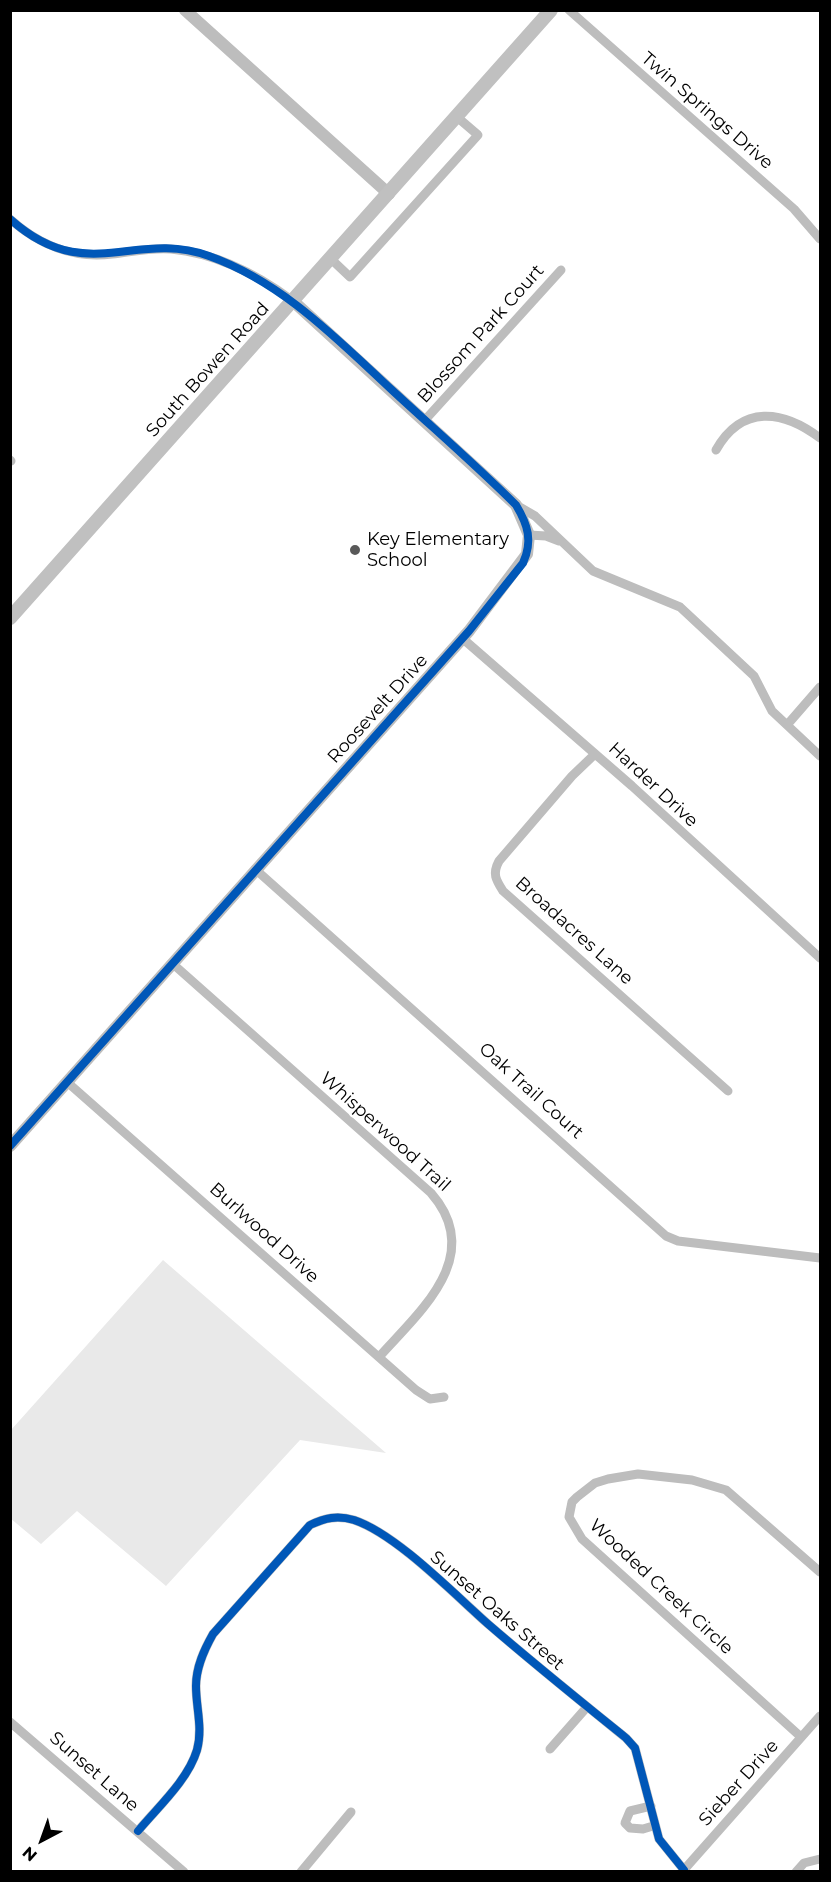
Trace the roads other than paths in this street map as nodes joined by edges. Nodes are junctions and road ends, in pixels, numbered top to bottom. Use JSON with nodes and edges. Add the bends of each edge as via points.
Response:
{"nodes":[{"id":1,"x":185,"y":10,"type":"edge"},
{"id":2,"x":551,"y":10,"type":"edge"},
{"id":3,"x":569,"y":10,"type":"edge"},
{"id":4,"x":457,"y":117,"type":"junction"},
{"id":5,"x":389,"y":194,"type":"junction"},
{"id":6,"x":10,"y":219,"type":"edge"},
{"id":7,"x":820,"y":239,"type":"edge"},
{"id":8,"x":331,"y":259,"type":"junction"},
{"id":9,"x":561,"y":270,"type":"dead end"},
{"id":10,"x":293,"y":301,"type":"junction"},
{"id":11,"x":425,"y":420,"type":"junction"},
{"id":12,"x":820,"y":438,"type":"edge"},
{"id":13,"x":716,"y":450,"type":"dead end"},
{"id":14,"x":516,"y":504,"type":"junction"},
{"id":15,"x":530,"y":535,"type":"junction"},
{"id":16,"x":561,"y":542,"type":"junction"},
{"id":17,"x":10,"y":618,"type":"edge"},
{"id":18,"x":462,"y":638,"type":"junction"},
{"id":19,"x":820,"y":687,"type":"edge"},
{"id":20,"x":787,"y":725,"type":"junction"},
{"id":21,"x":595,"y":754,"type":"junction"},
{"id":22,"x":820,"y":756,"type":"edge"},
{"id":23,"x":255,"y":869,"type":"junction"},
{"id":24,"x":820,"y":958,"type":"edge"},
{"id":25,"x":173,"y":964,"type":"junction"},
{"id":26,"x":67,"y":1082,"type":"junction"},
{"id":27,"x":728,"y":1091,"type":"dead end"},
{"id":28,"x":10,"y":1146,"type":"edge"},
{"id":29,"x":820,"y":1258,"type":"edge"},
{"id":30,"x":379,"y":1358,"type":"junction"},
{"id":31,"x":444,"y":1397,"type":"dead end"},
{"id":32,"x":820,"y":1572,"type":"edge"},
{"id":33,"x":587,"y":1707,"type":"junction"},
{"id":34,"x":819,"y":1718,"type":"edge"},
{"id":35,"x":10,"y":1722,"type":"edge"},
{"id":36,"x":801,"y":1737,"type":"junction"},
{"id":37,"x":550,"y":1749,"type":"dead end"},
{"id":38,"x":651,"y":1806,"type":"junction"},
{"id":39,"x":351,"y":1812,"type":"dead end"},
{"id":40,"x":653,"y":1826,"type":"junction"},
{"id":41,"x":138,"y":1831,"type":"junction"},
{"id":42,"x":820,"y":1859,"type":"edge"},
{"id":43,"x":683,"y":1871,"type":"edge"},
{"id":44,"x":184,"y":1872,"type":"edge"},
{"id":45,"x":301,"y":1872,"type":"edge"},
{"id":46,"x":796,"y":1872,"type":"edge"}],
"edges":[{"from":1,"to":5,"type":"street"},
{"from":2,"to":4,"type":"main road","name":"South Bowen Road"},
{"from":3,"to":7,"type":"street","name":"Twin Springs Drive","via":[[794,209]]},
{"from":4,"to":5,"type":"main road","name":"South Bowen Road"},
{"from":4,"to":8,"type":"street","via":[[478,135],[350,277]]},
{"from":5,"to":8,"type":"main road","name":"South Bowen Road"},
{"from":6,"to":10,"type":"street","via":[[39,240],[74,254],[92,256],[169,248],[208,255]]},
{"from":8,"to":10,"type":"main road","name":"South Bowen Road"},
{"from":9,"to":11,"type":"street","name":"Blossom Park Court"},
{"from":10,"to":11,"type":"street"},
{"from":10,"to":17,"type":"main road","name":"South Bowen Road"},
{"from":11,"to":14,"type":"street"},
{"from":12,"to":13,"type":"street","via":[[776,414],[750,418],[723,437]]},
{"from":14,"to":15,"type":"street"},
{"from":14,"to":16,"type":"street","via":[[535,516]]},
{"from":15,"to":16,"type":"street"},
{"from":15,"to":18,"type":"street","name":"Roosevelt Drive","via":[[522,563]]},
{"from":16,"to":20,"type":"street","via":[[593,571],[680,607],[754,676],[771,711]]},
{"from":18,"to":21,"type":"street","name":"Harder Drive"},
{"from":18,"to":23,"type":"street","name":"Roosevelt Drive"},
{"from":19,"to":20,"type":"street"},
{"from":20,"to":22,"type":"street"},
{"from":21,"to":24,"type":"street","name":"Harder Drive"},
{"from":21,"to":27,"type":"street","name":"Broadacres Lane","via":[[499,861],[495,877],[503,891]]},
{"from":23,"to":25,"type":"street","name":"Roosevelt Drive"},
{"from":23,"to":29,"type":"street","name":"Oak Trail Court","via":[[666,1236],[678,1241]]},
{"from":25,"to":26,"type":"street","name":"Roosevelt Drive"},
{"from":25,"to":30,"type":"street","name":"Whisperwood Trail","via":[[431,1193],[448,1218],[452,1252],[444,1280]]},
{"from":26,"to":28,"type":"street","name":"Roosevelt Drive"},
{"from":26,"to":30,"type":"street","name":"Burlwood Drive"},
{"from":30,"to":31,"type":"street","name":"Burlwood Drive","via":[[430,1399]]},
{"from":32,"to":36,"type":"street","name":"Wooded Creek Circle","via":[[726,1490],[692,1480],[638,1474],[608,1479],[585,1490],[571,1507],[569,1517],[582,1539]]},
{"from":33,"to":37,"type":"street"},
{"from":33,"to":38,"type":"street","name":"Sunset Oaks Street","via":[[635,1748]]},
{"from":33,"to":41,"type":"street","name":"Sunset Oaks Street","via":[[374,1529],[344,1518],[324,1518],[310,1526],[213,1634],[197,1672],[200,1736],[196,1751],[183,1775]]},
{"from":34,"to":36,"type":"street","name":"Sieber Drive"},
{"from":35,"to":41,"type":"street","name":"Sunset Lane"},
{"from":36,"to":43,"type":"street","name":"Sieber Drive"},
{"from":38,"to":40,"type":"street","name":"Sunset Oaks Street"},
{"from":38,"to":40,"type":"street","via":[[630,1811],[625,1823],[630,1828]]},
{"from":39,"to":45,"type":"street"},
{"from":40,"to":43,"type":"street","name":"Sunset Oaks Street","via":[[662,1845]]},
{"from":41,"to":44,"type":"street","name":"Sunset Lane"},
{"from":42,"to":46,"type":"street","via":[[804,1863]]}]}
